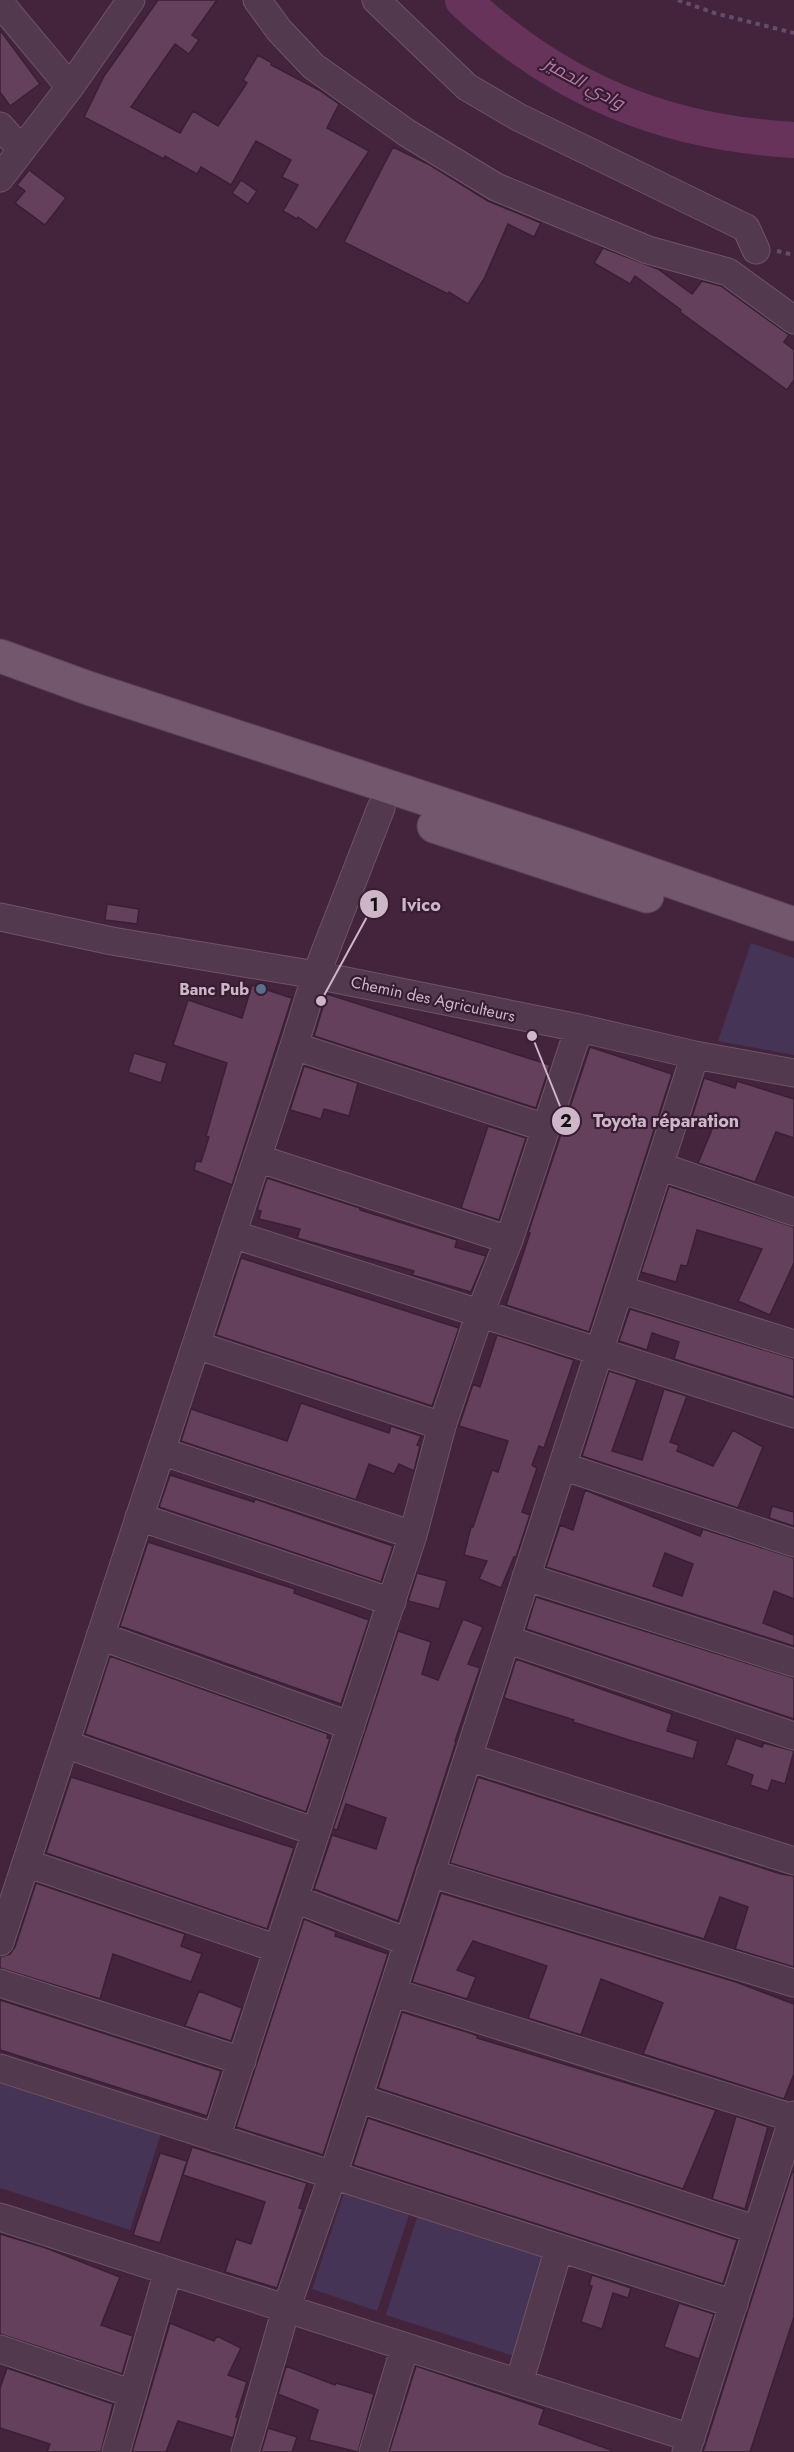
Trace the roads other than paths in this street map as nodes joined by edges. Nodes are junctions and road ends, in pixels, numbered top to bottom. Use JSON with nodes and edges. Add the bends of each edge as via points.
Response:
{"nodes":[{"id":1,"x":131,"y":0,"type":"edge"},
{"id":2,"x":257,"y":0,"type":"edge"},
{"id":3,"x":376,"y":0,"type":"edge"},
{"id":4,"x":0,"y":3,"type":"edge"},
{"id":5,"x":70,"y":87,"type":"junction"},
{"id":6,"x":0,"y":126,"type":"edge"},
{"id":7,"x":21,"y":149,"type":"junction"},
{"id":8,"x":0,"y":178,"type":"edge"},
{"id":9,"x":756,"y":250,"type":"dead end"},
{"id":10,"x":794,"y":320,"type":"edge"},
{"id":11,"x":0,"y":656,"type":"edge"},
{"id":12,"x":0,"y":679,"type":"edge"},
{"id":13,"x":381,"y":808,"type":"junction"},
{"id":14,"x":0,"y":918,"type":"edge"},
{"id":15,"x":794,"y":924,"type":"edge"},
{"id":16,"x":794,"y":946,"type":"edge"},
{"id":17,"x":316,"y":975,"type":"junction"},
{"id":18,"x":579,"y":1028,"type":"junction"},
{"id":19,"x":294,"y":1046,"type":"junction"},
{"id":20,"x":695,"y":1055,"type":"junction"},
{"id":21,"x":794,"y":1073,"type":"edge"},
{"id":22,"x":546,"y":1128,"type":"junction"},
{"id":23,"x":257,"y":1158,"type":"junction"},
{"id":24,"x":659,"y":1166,"type":"junction"},
{"id":25,"x":794,"y":1212,"type":"edge"},
{"id":26,"x":232,"y":1234,"type":"junction"},
{"id":27,"x":510,"y":1240,"type":"junction"},
{"id":28,"x":619,"y":1289,"type":"junction"},
{"id":29,"x":480,"y":1313,"type":"junction"},
{"id":30,"x":794,"y":1344,"type":"edge"},
{"id":31,"x":196,"y":1345,"type":"junction"},
{"id":32,"x":599,"y":1352,"type":"junction"},
{"id":33,"x":794,"y":1414,"type":"edge"},
{"id":34,"x":442,"y":1426,"type":"junction"},
{"id":35,"x":161,"y":1451,"type":"junction"},
{"id":36,"x":562,"y":1466,"type":"junction"},
{"id":37,"x":139,"y":1517,"type":"junction"},
{"id":38,"x":413,"y":1535,"type":"junction"},
{"id":39,"x":794,"y":1543,"type":"edge"},
{"id":40,"x":526,"y":1577,"type":"junction"},
{"id":41,"x":392,"y":1602,"type":"junction"},
{"id":42,"x":100,"y":1636,"type":"junction"},
{"id":43,"x":506,"y":1639,"type":"junction"},
{"id":44,"x":794,"y":1663,"type":"edge"},
{"id":45,"x":351,"y":1725,"type":"junction"},
{"id":46,"x":794,"y":1736,"type":"edge"},
{"id":47,"x":65,"y":1744,"type":"junction"},
{"id":48,"x":468,"y":1757,"type":"junction"},
{"id":49,"x":316,"y":1832,"type":"junction"},
{"id":50,"x":794,"y":1861,"type":"edge"},
{"id":51,"x":26,"y":1863,"type":"junction"},
{"id":52,"x":430,"y":1873,"type":"junction"},
{"id":53,"x":295,"y":1899,"type":"junction"},
{"id":54,"x":0,"y":1942,"type":"edge"},
{"id":55,"x":408,"y":1942,"type":"junction"},
{"id":56,"x":278,"y":1949,"type":"junction"},
{"id":57,"x":0,"y":1983,"type":"edge"},
{"id":58,"x":794,"y":1983,"type":"edge"},
{"id":59,"x":392,"y":1992,"type":"junction"},
{"id":60,"x":242,"y":2061,"type":"junction"},
{"id":61,"x":0,"y":2068,"type":"edge"},
{"id":62,"x":358,"y":2098,"type":"junction"},
{"id":63,"x":794,"y":2117,"type":"edge"},
{"id":64,"x":216,"y":2138,"type":"junction"},
{"id":65,"x":333,"y":2175,"type":"junction"},
{"id":66,"x":0,"y":2217,"type":"edge"},
{"id":67,"x":758,"y":2230,"type":"junction"},
{"id":68,"x":559,"y":2248,"type":"junction"},
{"id":69,"x":168,"y":2271,"type":"junction"},
{"id":70,"x":734,"y":2304,"type":"junction"},
{"id":71,"x":286,"y":2309,"type":"junction"},
{"id":72,"x":405,"y":2347,"type":"junction"},
{"id":73,"x":3,"y":2359,"type":"edge"},
{"id":74,"x":519,"y":2383,"type":"junction"},
{"id":75,"x":133,"y":2394,"type":"junction"},
{"id":76,"x":689,"y":2445,"type":"edge"},
{"id":77,"x":116,"y":2452,"type":"edge"},
{"id":78,"x":245,"y":2452,"type":"edge"},
{"id":79,"x":373,"y":2452,"type":"edge"}],
"edges":[{"from":1,"to":5,"type":"street"},
{"from":2,"to":10,"type":"street","via":[[313,66],[407,133],[496,187],[648,250],[728,272]]},
{"from":3,"to":9,"type":"street","via":[[467,87],[539,128],[746,228]]},
{"from":4,"to":5,"type":"street"},
{"from":5,"to":7,"type":"street"},
{"from":6,"to":7,"type":"street"},
{"from":7,"to":8,"type":"street"},
{"from":11,"to":15,"type":"main road"},
{"from":12,"to":13,"type":"main road"},
{"from":13,"to":16,"type":"main road"},
{"from":13,"to":17,"type":"street"},
{"from":14,"to":17,"type":"street","name":"Chemin des Agriculteurs"},
{"from":17,"to":18,"type":"street","name":"Chemin des Agriculteurs"},
{"from":17,"to":19,"type":"street"},
{"from":18,"to":20,"type":"street","name":"Chemin des Agriculteurs"},
{"from":18,"to":22,"type":"street"},
{"from":19,"to":22,"type":"street"},
{"from":19,"to":23,"type":"street"},
{"from":20,"to":21,"type":"street","name":"Chemin des Agriculteurs"},
{"from":20,"to":24,"type":"street"},
{"from":22,"to":27,"type":"street"},
{"from":23,"to":26,"type":"street"},
{"from":23,"to":27,"type":"street"},
{"from":24,"to":25,"type":"street"},
{"from":24,"to":28,"type":"street"},
{"from":26,"to":29,"type":"street"},
{"from":26,"to":31,"type":"street"},
{"from":27,"to":29,"type":"street"},
{"from":28,"to":30,"type":"street"},
{"from":28,"to":32,"type":"street"},
{"from":29,"to":32,"type":"street"},
{"from":29,"to":34,"type":"street"},
{"from":31,"to":34,"type":"street"},
{"from":31,"to":35,"type":"street"},
{"from":32,"to":33,"type":"street"},
{"from":32,"to":36,"type":"street"},
{"from":34,"to":38,"type":"street"},
{"from":35,"to":37,"type":"street"},
{"from":35,"to":38,"type":"street"},
{"from":36,"to":39,"type":"street"},
{"from":36,"to":40,"type":"street"},
{"from":37,"to":41,"type":"street"},
{"from":37,"to":42,"type":"street"},
{"from":38,"to":41,"type":"street"},
{"from":40,"to":43,"type":"street"},
{"from":40,"to":44,"type":"street"},
{"from":41,"to":45,"type":"street"},
{"from":42,"to":45,"type":"street"},
{"from":42,"to":47,"type":"street"},
{"from":43,"to":46,"type":"street"},
{"from":43,"to":48,"type":"street"},
{"from":45,"to":49,"type":"street"},
{"from":47,"to":49,"type":"street"},
{"from":47,"to":51,"type":"street"},
{"from":48,"to":50,"type":"street"},
{"from":48,"to":52,"type":"street"},
{"from":49,"to":53,"type":"street"},
{"from":51,"to":54,"type":"street"},
{"from":51,"to":56,"type":"street"},
{"from":52,"to":55,"type":"street"},
{"from":52,"to":58,"type":"street"},
{"from":53,"to":55,"type":"street"},
{"from":53,"to":56,"type":"street"},
{"from":55,"to":59,"type":"street"},
{"from":56,"to":60,"type":"street"},
{"from":57,"to":60,"type":"street"},
{"from":59,"to":62,"type":"street"},
{"from":59,"to":63,"type":"street"},
{"from":60,"to":64,"type":"street"},
{"from":61,"to":64,"type":"street"},
{"from":62,"to":65,"type":"street"},
{"from":62,"to":67,"type":"street"},
{"from":63,"to":67,"type":"street"},
{"from":64,"to":65,"type":"street"},
{"from":65,"to":68,"type":"street"},
{"from":65,"to":71,"type":"street"},
{"from":66,"to":69,"type":"street"},
{"from":67,"to":70,"type":"street"},
{"from":68,"to":70,"type":"street"},
{"from":68,"to":74,"type":"street"},
{"from":69,"to":71,"type":"street"},
{"from":69,"to":75,"type":"street"},
{"from":70,"to":76,"type":"street"},
{"from":71,"to":72,"type":"street"},
{"from":71,"to":78,"type":"street"},
{"from":72,"to":74,"type":"street"},
{"from":72,"to":79,"type":"street"},
{"from":73,"to":75,"type":"street"},
{"from":74,"to":76,"type":"street"},
{"from":75,"to":77,"type":"street"}]}
